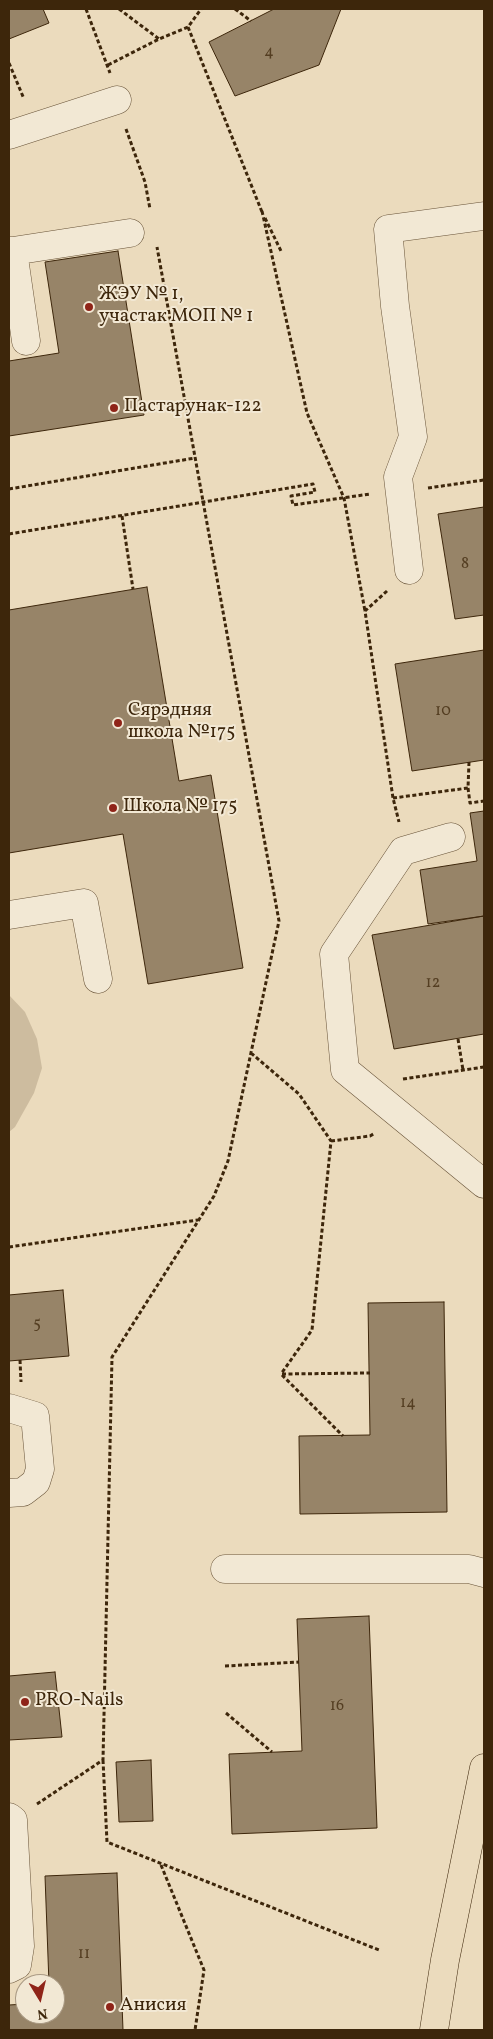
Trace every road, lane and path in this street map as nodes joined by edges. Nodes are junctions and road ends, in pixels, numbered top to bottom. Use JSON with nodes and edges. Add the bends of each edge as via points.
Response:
{"nodes":[{"id":1,"x":119,"y":9,"type":"edge"},
{"id":2,"x":201,"y":9,"type":"edge"},
{"id":3,"x":236,"y":9,"type":"edge"},
{"id":4,"x":251,"y":21,"type":"dead end"},
{"id":5,"x":188,"y":27,"type":"junction"},
{"id":6,"x":159,"y":39,"type":"junction"},
{"id":7,"x":9,"y":63,"type":"edge"},
{"id":8,"x":108,"y":65,"type":"dead end"},
{"id":9,"x":117,"y":100,"type":"dead end"},
{"id":10,"x":36,"y":126,"type":"junction"},
{"id":11,"x":9,"y":135,"type":"edge"},
{"id":12,"x":262,"y":211,"type":"junction"},
{"id":13,"x":484,"y":216,"type":"edge"},
{"id":14,"x":130,"y":233,"type":"dead end"},
{"id":15,"x":11,"y":251,"type":"edge"},
{"id":16,"x":281,"y":251,"type":"dead end"},
{"id":17,"x":164,"y":286,"type":"dead end"},
{"id":18,"x":26,"y":341,"type":"dead end"},
{"id":19,"x":195,"y":458,"type":"junction"},
{"id":20,"x":484,"y":480,"type":"edge"},
{"id":21,"x":9,"y":489,"type":"edge"},
{"id":22,"x":425,"y":489,"type":"dead end"},
{"id":23,"x":327,"y":501,"type":"dead end"},
{"id":24,"x":203,"y":503,"type":"junction"},
{"id":25,"x":122,"y":516,"type":"junction"},
{"id":26,"x":9,"y":534,"type":"edge"},
{"id":27,"x":410,"y":570,"type":"joint"},
{"id":28,"x":133,"y":589,"type":"dead end"},
{"id":29,"x":365,"y":611,"type":"junction"},
{"id":30,"x":468,"y":762,"type":"dead end"},
{"id":31,"x":468,"y":788,"type":"junction"},
{"id":32,"x":393,"y":798,"type":"junction"},
{"id":33,"x":484,"y":801,"type":"edge"},
{"id":34,"x":400,"y":828,"type":"dead end"},
{"id":35,"x":451,"y":837,"type":"dead end"},
{"id":36,"x":9,"y":915,"type":"edge"},
{"id":37,"x":98,"y":979,"type":"dead end"},
{"id":38,"x":458,"y":1039,"type":"dead end"},
{"id":39,"x":251,"y":1053,"type":"junction"},
{"id":40,"x":484,"y":1067,"type":"edge"},
{"id":41,"x":463,"y":1070,"type":"junction"},
{"id":42,"x":363,"y":1084,"type":"junction"},
{"id":43,"x":404,"y":1118,"type":"junction"},
{"id":44,"x":331,"y":1141,"type":"junction"},
{"id":45,"x":484,"y":1184,"type":"edge"},
{"id":46,"x":199,"y":1220,"type":"junction"},
{"id":47,"x":9,"y":1247,"type":"edge"},
{"id":48,"x":370,"y":1373,"type":"dead end"},
{"id":49,"x":281,"y":1374,"type":"junction"},
{"id":50,"x":9,"y":1408,"type":"edge"},
{"id":51,"x":343,"y":1436,"type":"dead end"},
{"id":52,"x":9,"y":1494,"type":"edge"},
{"id":53,"x":225,"y":1569,"type":"dead end"},
{"id":54,"x":484,"y":1573,"type":"edge"},
{"id":55,"x":299,"y":1662,"type":"dead end"},
{"id":56,"x":225,"y":1666,"type":"dead end"},
{"id":57,"x":226,"y":1713,"type":"dead end"},
{"id":58,"x":272,"y":1752,"type":"dead end"},
{"id":59,"x":103,"y":1760,"type":"junction"},
{"id":60,"x":484,"y":1768,"type":"edge"},
{"id":61,"x":11,"y":1819,"type":"edge"},
{"id":62,"x":161,"y":1864,"type":"junction"},
{"id":63,"x":379,"y":1950,"type":"dead end"},
{"id":64,"x":9,"y":1969,"type":"edge"},
{"id":65,"x":195,"y":2030,"type":"edge"},
{"id":66,"x":434,"y":2030,"type":"edge"}],
"edges":[{"from":1,"to":6,"type":"path"},
{"from":2,"to":5,"type":"path"},
{"from":3,"to":4,"type":"path"},
{"from":5,"to":6,"type":"path"},
{"from":5,"to":12,"type":"path"},
{"from":6,"to":8,"type":"path"},
{"from":7,"to":10,"type":"path"},
{"from":9,"to":10,"type":"lane"},
{"from":10,"to":11,"type":"lane"},
{"from":12,"to":16,"type":"path"},
{"from":12,"to":29,"type":"path","via":[[307,413],[344,498]]},
{"from":13,"to":27,"type":"lane","via":[[388,229],[413,438],[398,477]]},
{"from":14,"to":15,"type":"lane"},
{"from":15,"to":18,"type":"lane"},
{"from":17,"to":19,"type":"path"},
{"from":19,"to":21,"type":"path"},
{"from":19,"to":24,"type":"path"},
{"from":20,"to":22,"type":"path"},
{"from":23,"to":24,"type":"path","via":[[293,505],[291,496],[315,492],[314,484]]},
{"from":24,"to":25,"type":"path"},
{"from":24,"to":39,"type":"path","via":[[279,921]]},
{"from":25,"to":26,"type":"path"},
{"from":25,"to":28,"type":"path"},
{"from":27,"to":29,"type":"path"},
{"from":29,"to":32,"type":"path"},
{"from":30,"to":31,"type":"path"},
{"from":31,"to":32,"type":"path"},
{"from":31,"to":33,"type":"path","via":[[470,803]]},
{"from":32,"to":34,"type":"path"},
{"from":35,"to":42,"type":"lane","via":[[403,851],[334,954],[345,1070]]},
{"from":36,"to":37,"type":"lane","via":[[84,902]]},
{"from":38,"to":41,"type":"path"},
{"from":39,"to":44,"type":"path","via":[[299,1094]]},
{"from":39,"to":46,"type":"path","via":[[228,1161],[214,1196]]},
{"from":40,"to":41,"type":"path"},
{"from":41,"to":42,"type":"path"},
{"from":42,"to":43,"type":"lane"},
{"from":43,"to":44,"type":"path","via":[[370,1136]]},
{"from":43,"to":45,"type":"lane"},
{"from":44,"to":49,"type":"path","via":[[312,1330]]},
{"from":46,"to":47,"type":"path"},
{"from":46,"to":59,"type":"path","via":[[112,1357]]},
{"from":48,"to":49,"type":"path"},
{"from":49,"to":51,"type":"path"},
{"from":50,"to":52,"type":"lane","via":[[35,1416],[40,1469],[36,1482],[22,1492]]},
{"from":53,"to":54,"type":"lane","via":[[469,1569]]},
{"from":55,"to":56,"type":"path"},
{"from":57,"to":58,"type":"path"},
{"from":59,"to":61,"type":"path"},
{"from":59,"to":62,"type":"path","via":[[107,1842]]},
{"from":60,"to":66,"type":"main road","via":[[444,1960]]},
{"from":61,"to":64,"type":"lane","via":[[20,1946],[17,1965]]},
{"from":62,"to":63,"type":"path"},
{"from":62,"to":65,"type":"path","via":[[204,1970]]}]}
